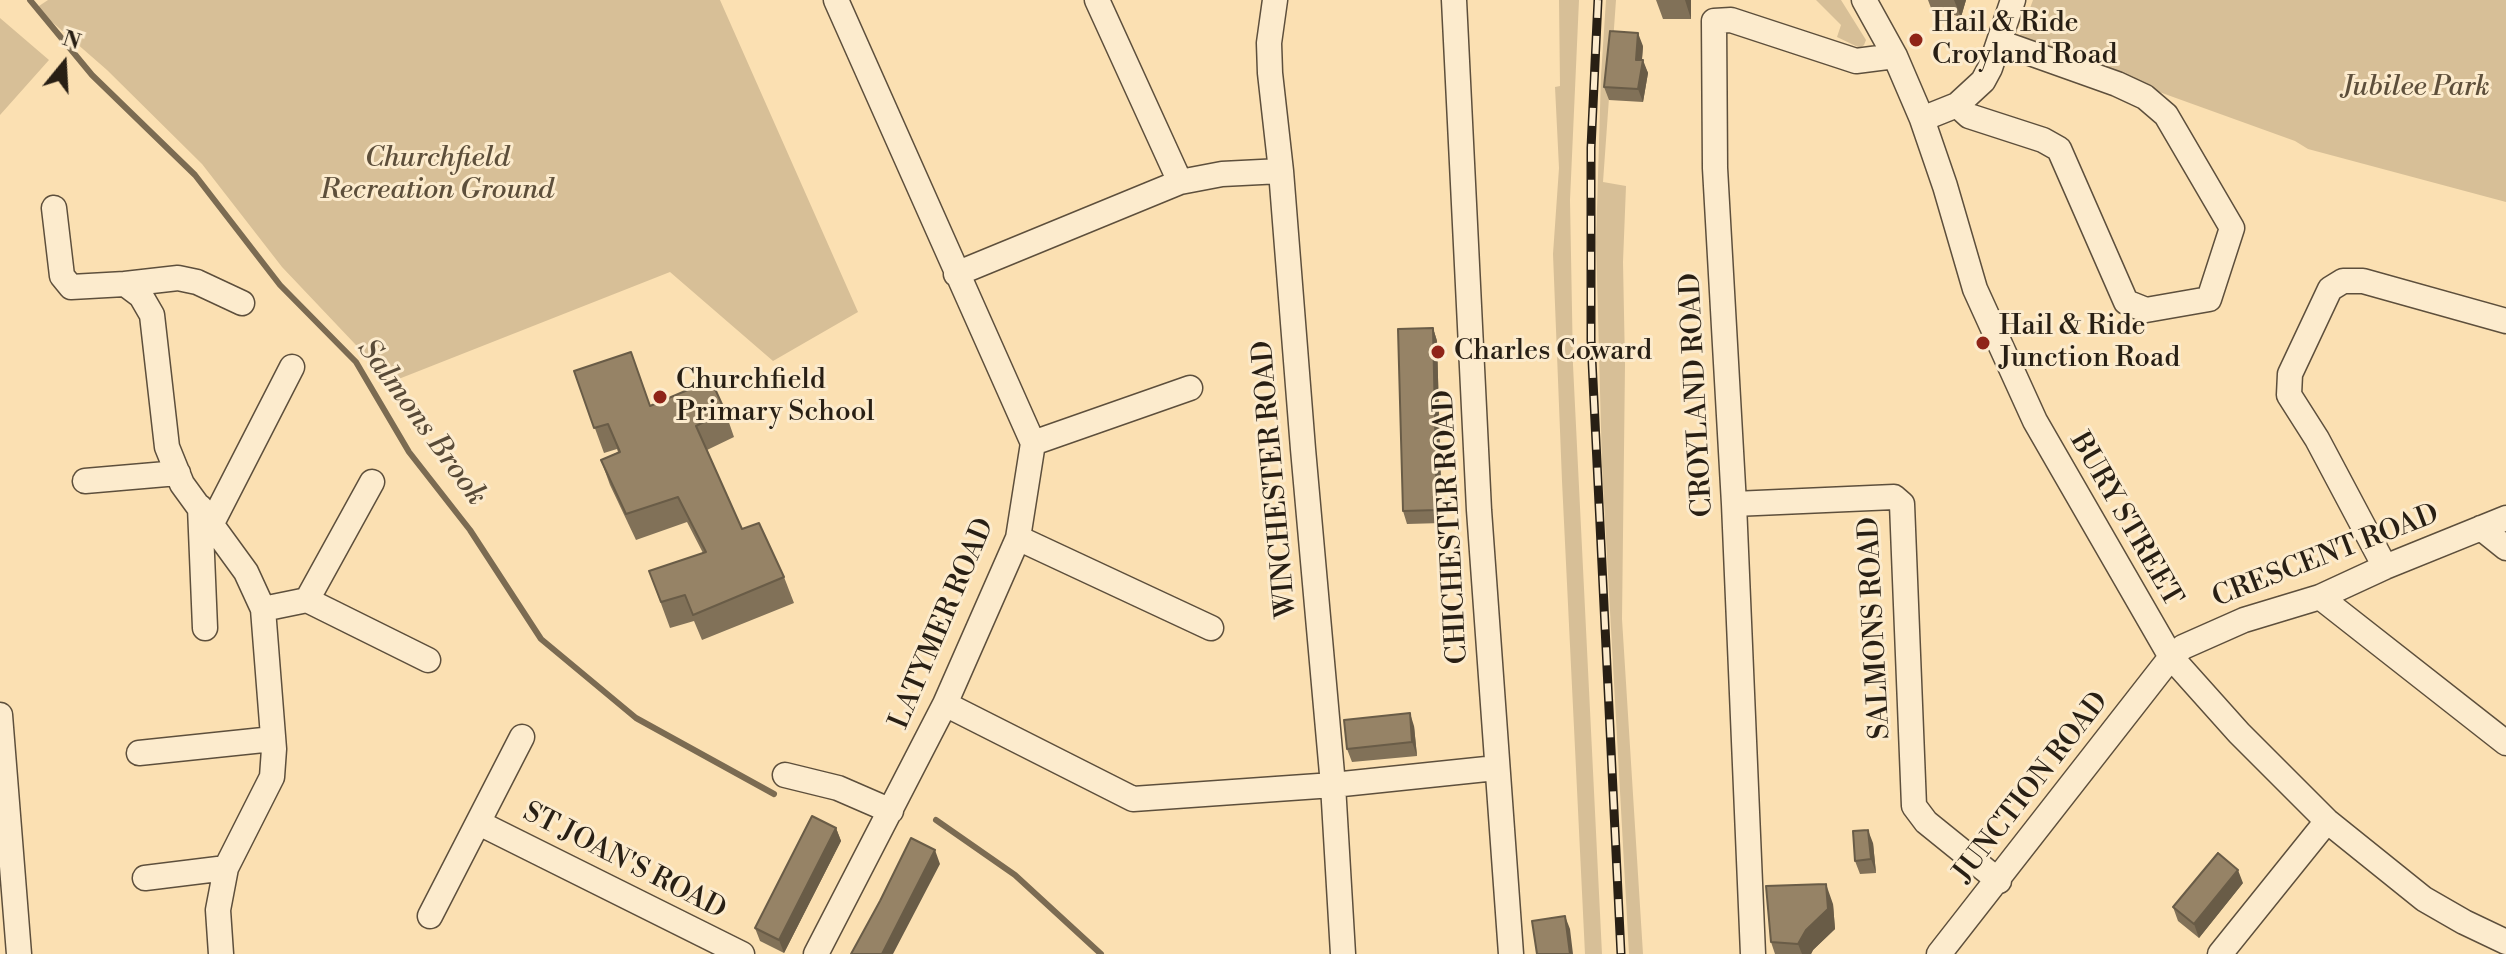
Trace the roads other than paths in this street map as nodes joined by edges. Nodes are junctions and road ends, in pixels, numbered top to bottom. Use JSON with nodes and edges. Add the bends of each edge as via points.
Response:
{"nodes":[{"id":1,"x":836,"y":0,"type":"edge"},
{"id":2,"x":1097,"y":0,"type":"edge"},
{"id":3,"x":1275,"y":0,"type":"edge"},
{"id":4,"x":1454,"y":0,"type":"edge"},
{"id":5,"x":1864,"y":0,"type":"edge"},
{"id":6,"x":2013,"y":0,"type":"edge"},
{"id":7,"x":1999,"y":42,"type":"junction"},
{"id":8,"x":1895,"y":56,"type":"junction"},
{"id":9,"x":1957,"y":105,"type":"junction"},
{"id":10,"x":1922,"y":119,"type":"junction"},
{"id":11,"x":1281,"y":171,"type":"junction"},
{"id":12,"x":1180,"y":182,"type":"junction"},
{"id":13,"x":54,"y":208,"type":"dead end"},
{"id":14,"x":956,"y":274,"type":"junction"},
{"id":15,"x":125,"y":284,"type":"junction"},
{"id":16,"x":242,"y":303,"type":"dead end"},
{"id":17,"x":2506,"y":321,"type":"edge"},
{"id":18,"x":292,"y":367,"type":"dead end"},
{"id":19,"x":1190,"y":388,"type":"dead end"},
{"id":20,"x":1033,"y":443,"type":"junction"},
{"id":21,"x":178,"y":473,"type":"junction"},
{"id":22,"x":85,"y":481,"type":"dead end"},
{"id":23,"x":372,"y":482,"type":"dead end"},
{"id":24,"x":1734,"y":504,"type":"junction"},
{"id":25,"x":206,"y":515,"type":"junction"},
{"id":26,"x":2506,"y":518,"type":"edge"},
{"id":27,"x":2481,"y":528,"type":"junction"},
{"id":28,"x":1018,"y":538,"type":"junction"},
{"id":29,"x":2506,"y":548,"type":"edge"},
{"id":30,"x":2385,"y":567,"type":"junction"},
{"id":31,"x":2320,"y":597,"type":"junction"},
{"id":32,"x":307,"y":600,"type":"junction"},
{"id":33,"x":263,"y":609,"type":"junction"},
{"id":34,"x":205,"y":628,"type":"dead end"},
{"id":35,"x":1211,"y":628,"type":"dead end"},
{"id":36,"x":2171,"y":657,"type":"junction"},
{"id":37,"x":428,"y":660,"type":"dead end"},
{"id":38,"x":945,"y":704,"type":"junction"},
{"id":39,"x":1,"y":729,"type":"edge"},
{"id":40,"x":522,"y":737,"type":"dead end"},
{"id":41,"x":273,"y":739,"type":"junction"},
{"id":42,"x":2506,"y":743,"type":"edge"},
{"id":43,"x":139,"y":753,"type":"dead end"},
{"id":44,"x":790,"y":768,"type":"dead end"},
{"id":45,"x":1496,"y":768,"type":"junction"},
{"id":46,"x":1333,"y":785,"type":"junction"},
{"id":47,"x":891,"y":811,"type":"junction"},
{"id":48,"x":2327,"y":821,"type":"junction"},
{"id":49,"x":479,"y":823,"type":"junction"},
{"id":50,"x":226,"y":868,"type":"junction"},
{"id":51,"x":145,"y":878,"type":"dead end"},
{"id":52,"x":1999,"y":881,"type":"junction"},
{"id":53,"x":430,"y":916,"type":"dead end"},
{"id":54,"x":2506,"y":942,"type":"edge"},
{"id":55,"x":19,"y":954,"type":"edge"},
{"id":56,"x":221,"y":954,"type":"edge"},
{"id":57,"x":742,"y":954,"type":"edge"},
{"id":58,"x":816,"y":954,"type":"edge"},
{"id":59,"x":1343,"y":954,"type":"edge"},
{"id":60,"x":1511,"y":954,"type":"edge"},
{"id":61,"x":1753,"y":954,"type":"edge"},
{"id":62,"x":1939,"y":954,"type":"edge"},
{"id":63,"x":2220,"y":954,"type":"edge"}],
"edges":[{"from":1,"to":14,"type":"street"},
{"from":2,"to":12,"type":"street"},
{"from":3,"to":11,"type":"street","name":"WINCHESTER ROAD","via":[[1270,58]]},
{"from":4,"to":45,"type":"street","name":"CHICHESTER ROAD"},
{"from":5,"to":8,"type":"street","name":"BURY STREET"},
{"from":6,"to":7,"type":"street"},
{"from":7,"to":9,"type":"street","via":[[1983,81]]},
{"from":7,"to":9,"type":"street","via":[[2117,84],[2166,115],[2232,228],[2209,299],[2146,310],[2126,302],[2059,149],[1969,116]]},
{"from":8,"to":10,"type":"street","name":"BURY STREET"},
{"from":8,"to":24,"type":"street","name":"CROYLAND ROAD","via":[[1856,61],[1731,20],[1714,21],[1715,168]]},
{"from":9,"to":10,"type":"street"},
{"from":10,"to":36,"type":"street","name":"BURY STREET","via":[[1975,289],[2035,421]]},
{"from":11,"to":12,"type":"street"},
{"from":11,"to":46,"type":"street","name":"WINCHESTER ROAD"},
{"from":12,"to":14,"type":"street"},
{"from":13,"to":15,"type":"street","via":[[62,276],[71,287]]},
{"from":14,"to":20,"type":"street"},
{"from":15,"to":16,"type":"street","via":[[178,278]]},
{"from":15,"to":21,"type":"street","via":[[141,296],[152,315],[167,447]]},
{"from":17,"to":30,"type":"street","via":[[2363,281],[2343,281],[2330,289],[2290,374],[2289,395]]},
{"from":18,"to":25,"type":"street"},
{"from":19,"to":20,"type":"street"},
{"from":20,"to":28,"type":"street","name":"LATYMER ROAD"},
{"from":21,"to":22,"type":"street"},
{"from":21,"to":25,"type":"street"},
{"from":23,"to":32,"type":"street"},
{"from":24,"to":52,"type":"street","name":"SALMONS ROAD","via":[[1894,497],[1902,504],[1914,806],[1926,822]]},
{"from":24,"to":61,"type":"street","name":"CROYLAND ROAD"},
{"from":25,"to":33,"type":"street","via":[[246,572]]},
{"from":25,"to":34,"type":"street"},
{"from":26,"to":27,"type":"street","name":"CRESCENT ROAD"},
{"from":27,"to":29,"type":"street"},
{"from":27,"to":30,"type":"street","name":"CRESCENT ROAD"},
{"from":28,"to":35,"type":"street"},
{"from":28,"to":38,"type":"street","name":"LATYMER ROAD"},
{"from":30,"to":31,"type":"street","name":"CRESCENT ROAD"},
{"from":31,"to":36,"type":"street","name":"CRESCENT ROAD","via":[[2244,620]]},
{"from":31,"to":42,"type":"street"},
{"from":32,"to":33,"type":"street"},
{"from":32,"to":37,"type":"street"},
{"from":33,"to":41,"type":"street"},
{"from":36,"to":48,"type":"street","name":"BURY STREET"},
{"from":36,"to":52,"type":"street","name":"JUNCTION ROAD"},
{"from":38,"to":46,"type":"street","via":[[1133,799]]},
{"from":38,"to":47,"type":"street","name":"LATYMER ROAD"},
{"from":39,"to":55,"type":"street"},
{"from":40,"to":49,"type":"street"},
{"from":41,"to":43,"type":"street"},
{"from":41,"to":50,"type":"street","via":[[272,777]]},
{"from":44,"to":47,"type":"street"},
{"from":45,"to":46,"type":"street"},
{"from":45,"to":60,"type":"street","name":"CHICHESTER ROAD"},
{"from":46,"to":59,"type":"street","name":"WINCHESTER ROAD"},
{"from":47,"to":58,"type":"street","name":"LATYMER ROAD"},
{"from":48,"to":54,"type":"street","name":"BURY STREET","via":[[2424,899]]},
{"from":48,"to":63,"type":"street"},
{"from":49,"to":53,"type":"street"},
{"from":49,"to":57,"type":"street","name":"ST JOAN'S ROAD"},
{"from":50,"to":51,"type":"street"},
{"from":50,"to":56,"type":"street","via":[[218,910]]},
{"from":52,"to":62,"type":"street","name":"JUNCTION ROAD"}]}
